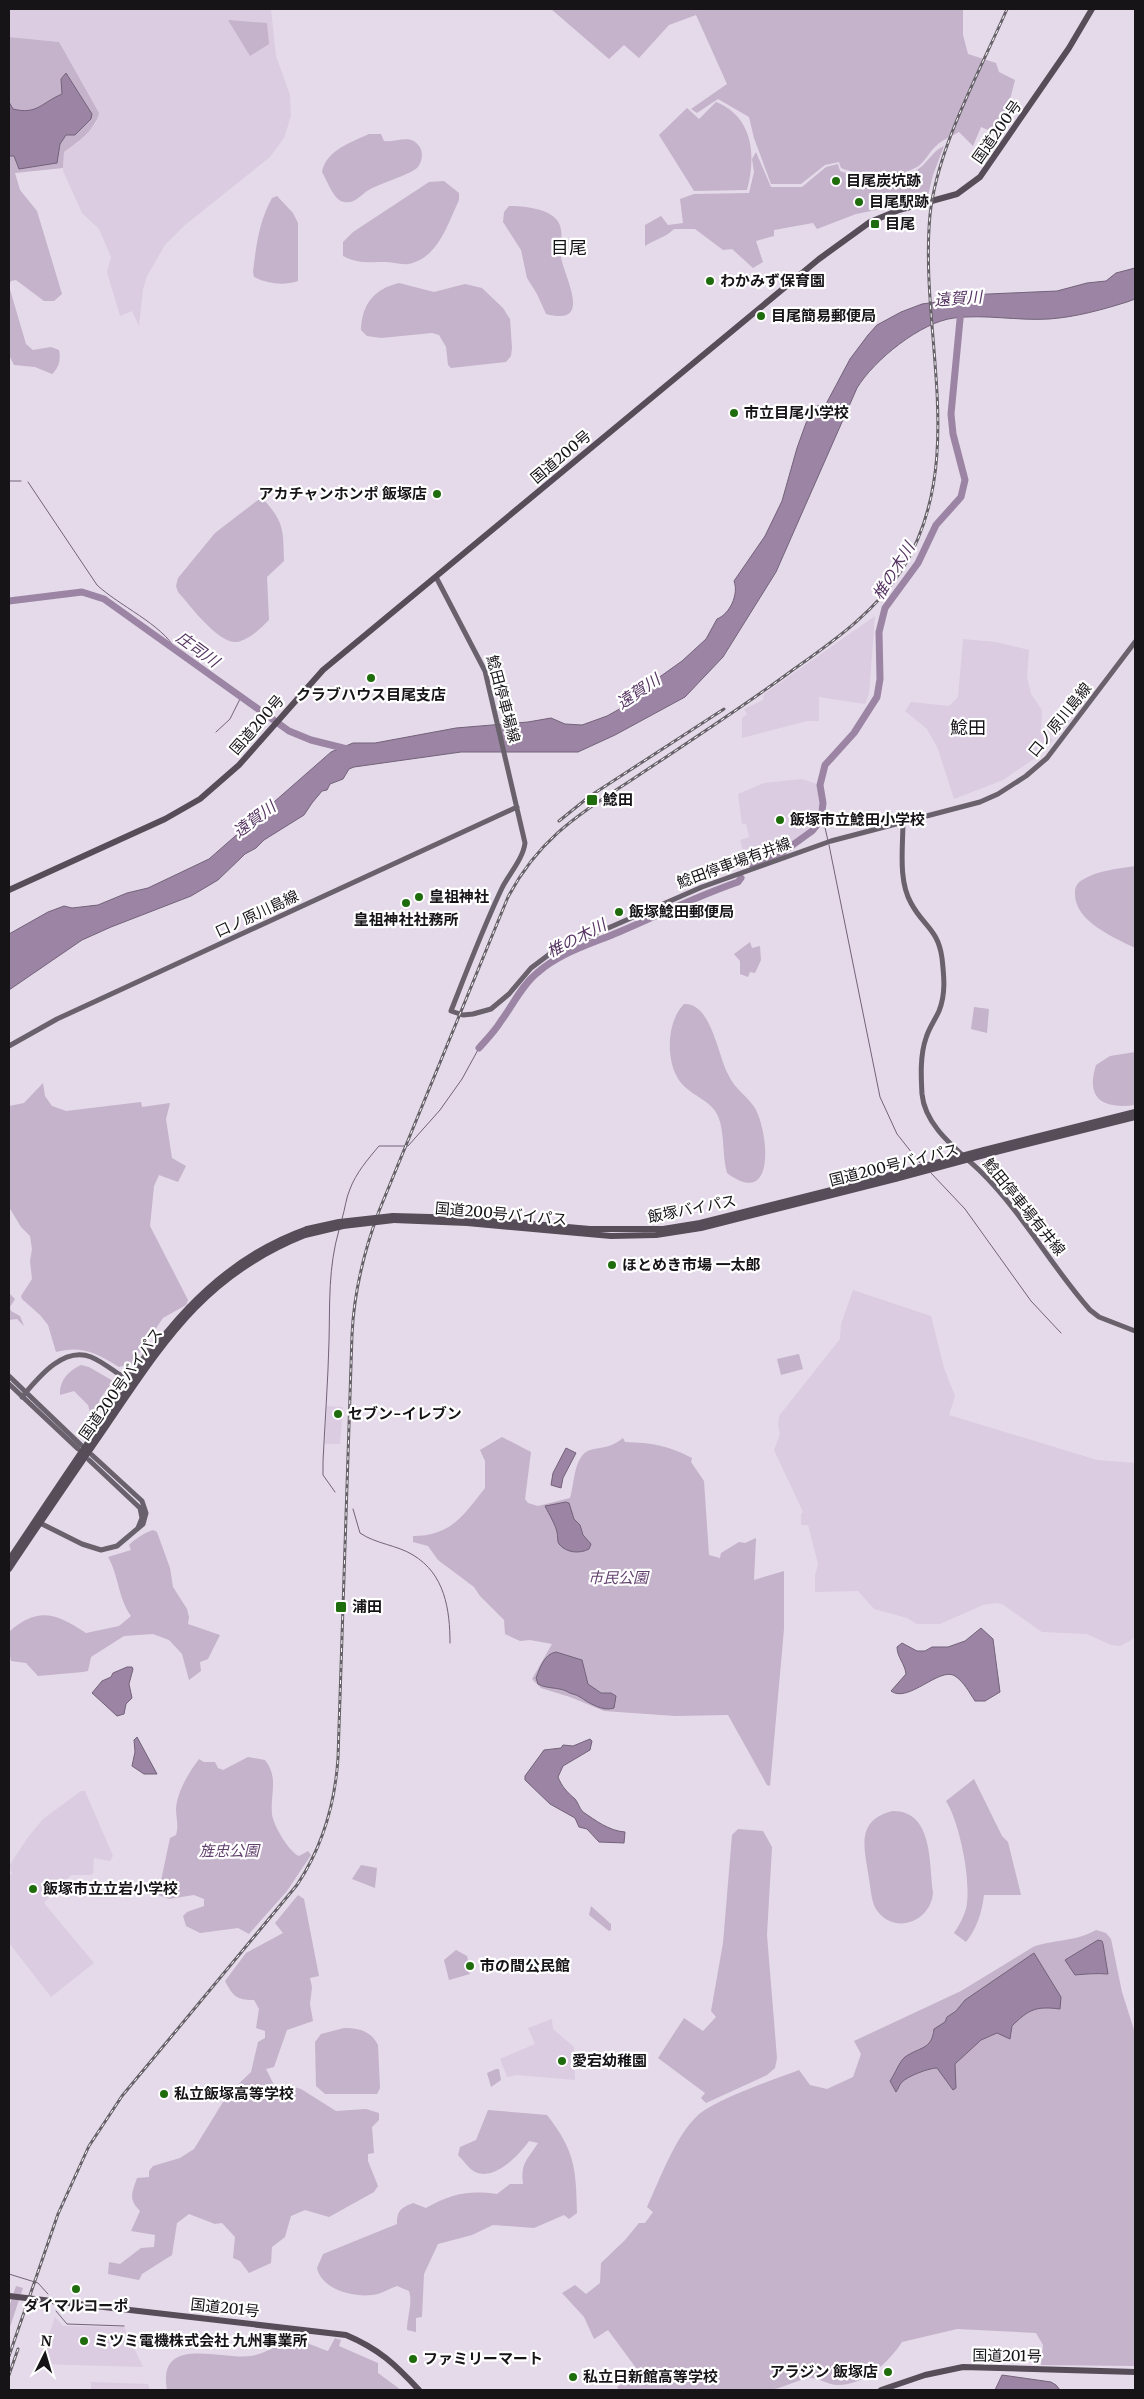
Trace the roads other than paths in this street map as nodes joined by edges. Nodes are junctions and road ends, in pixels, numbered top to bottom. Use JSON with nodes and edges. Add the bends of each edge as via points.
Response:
{"nodes":[{"id":1,"x":1092,"y":9,"type":"edge"},
{"id":2,"x":436,"y":577,"type":"junction"},
{"id":3,"x":1135,"y":642,"type":"edge"},
{"id":4,"x":517,"y":806,"type":"junction"},
{"id":5,"x":903,"y":821,"type":"junction"},
{"id":6,"x":9,"y":890,"type":"edge"},
{"id":7,"x":9,"y":1046,"type":"edge"},
{"id":8,"x":1135,"y":1112,"type":"edge"},
{"id":9,"x":1135,"y":1116,"type":"edge"},
{"id":10,"x":986,"y":1152,"type":"junction"},
{"id":11,"x":893,"y":1177,"type":"junction"},
{"id":12,"x":467,"y":1220,"type":"junction"},
{"id":13,"x":306,"y":1232,"type":"junction"},
{"id":14,"x":1135,"y":1332,"type":"edge"},
{"id":15,"x":155,"y":1345,"type":"junction"},
{"id":16,"x":9,"y":1376,"type":"edge"},
{"id":17,"x":120,"y":1376,"type":"junction"},
{"id":18,"x":9,"y":1384,"type":"edge"},
{"id":19,"x":24,"y":1394,"type":"junction"},
{"id":20,"x":104,"y":1418,"type":"junction"},
{"id":21,"x":80,"y":1447,"type":"dead end"},
{"id":22,"x":90,"y":1457,"type":"dead end"},
{"id":23,"x":40,"y":1523,"type":"junction"},
{"id":24,"x":9,"y":1560,"type":"edge"},
{"id":25,"x":9,"y":1569,"type":"edge"},
{"id":26,"x":9,"y":2296,"type":"edge"},
{"id":27,"x":1135,"y":2372,"type":"edge"},
{"id":28,"x":419,"y":2390,"type":"edge"},
{"id":29,"x":881,"y":2390,"type":"edge"}],
"edges":[{"from":1,"to":2,"type":"highway","name":"国道200号","via":[[990,165],[970,186],[942,200],[886,215],[847,238]]},
{"from":2,"to":4,"type":"main road","name":"鯰田停車場線","via":[[481,660]]},
{"from":2,"to":6,"type":"highway","name":"国道200号","via":[[323,670],[239,765],[200,800]]},
{"from":3,"to":5,"type":"main road","name":"口ノ原川島線","via":[[1047,758],[1026,776],[980,802]]},
{"from":4,"to":5,"type":"main road","name":"鯰田停車場有井線","via":[[524,849],[486,924],[451,1011],[460,1014],[491,1009],[531,968],[551,953],[680,895],[830,841]]},
{"from":4,"to":7,"type":"main road","name":"口ノ原川島線","via":[[57,1019]]},
{"from":5,"to":14,"type":"main road","name":"鯰田停車場有井線","via":[[906,890],[911,904],[932,929],[938,942],[944,973],[942,1001],[923,1052],[922,1096],[927,1112],[941,1134],[982,1173],[1028,1227],[1090,1310]]},
{"from":8,"to":10,"type":"highway"},
{"from":9,"to":10,"type":"highway","name":"国道200号バイパス"},
{"from":10,"to":11,"type":"highway","name":"国道200号バイパス","bridge":true},
{"from":11,"to":12,"type":"highway","name":"飯塚バイパス","via":[[663,1230]]},
{"from":11,"to":12,"type":"highway","name":"国道200号バイパス","via":[[676,1232],[633,1236]]},
{"from":12,"to":13,"type":"highway","name":"国道200号バイパス","bridge":true,"via":[[394,1218]]},
{"from":13,"to":15,"type":"highway","via":[[264,1247],[234,1267],[190,1304]]},
{"from":13,"to":23,"type":"highway","name":"国道200号バイパス","via":[[250,1261],[193,1310],[148,1364]]},
{"from":15,"to":17,"type":"main road","via":[[134,1371]]},
{"from":15,"to":20,"type":"highway"},
{"from":16,"to":19,"type":"main road"},
{"from":17,"to":19,"type":"main road","via":[[92,1357],[77,1354],[56,1362]]},
{"from":17,"to":20,"type":"main road","via":[[122,1388]]},
{"from":18,"to":19,"type":"main road"},
{"from":19,"to":21,"type":"main road"},
{"from":20,"to":24,"type":"highway"},
{"from":22,"to":23,"type":"main road","via":[[142,1501],[146,1519],[117,1546],[101,1550]]},
{"from":23,"to":25,"type":"highway","name":"国道200号バイパス"},
{"from":26,"to":28,"type":"highway","name":"国道201号","bridge":true,"via":[[346,2335],[382,2353]]},
{"from":27,"to":29,"type":"highway","name":"国道201号","via":[[963,2367],[925,2375]]}]}
